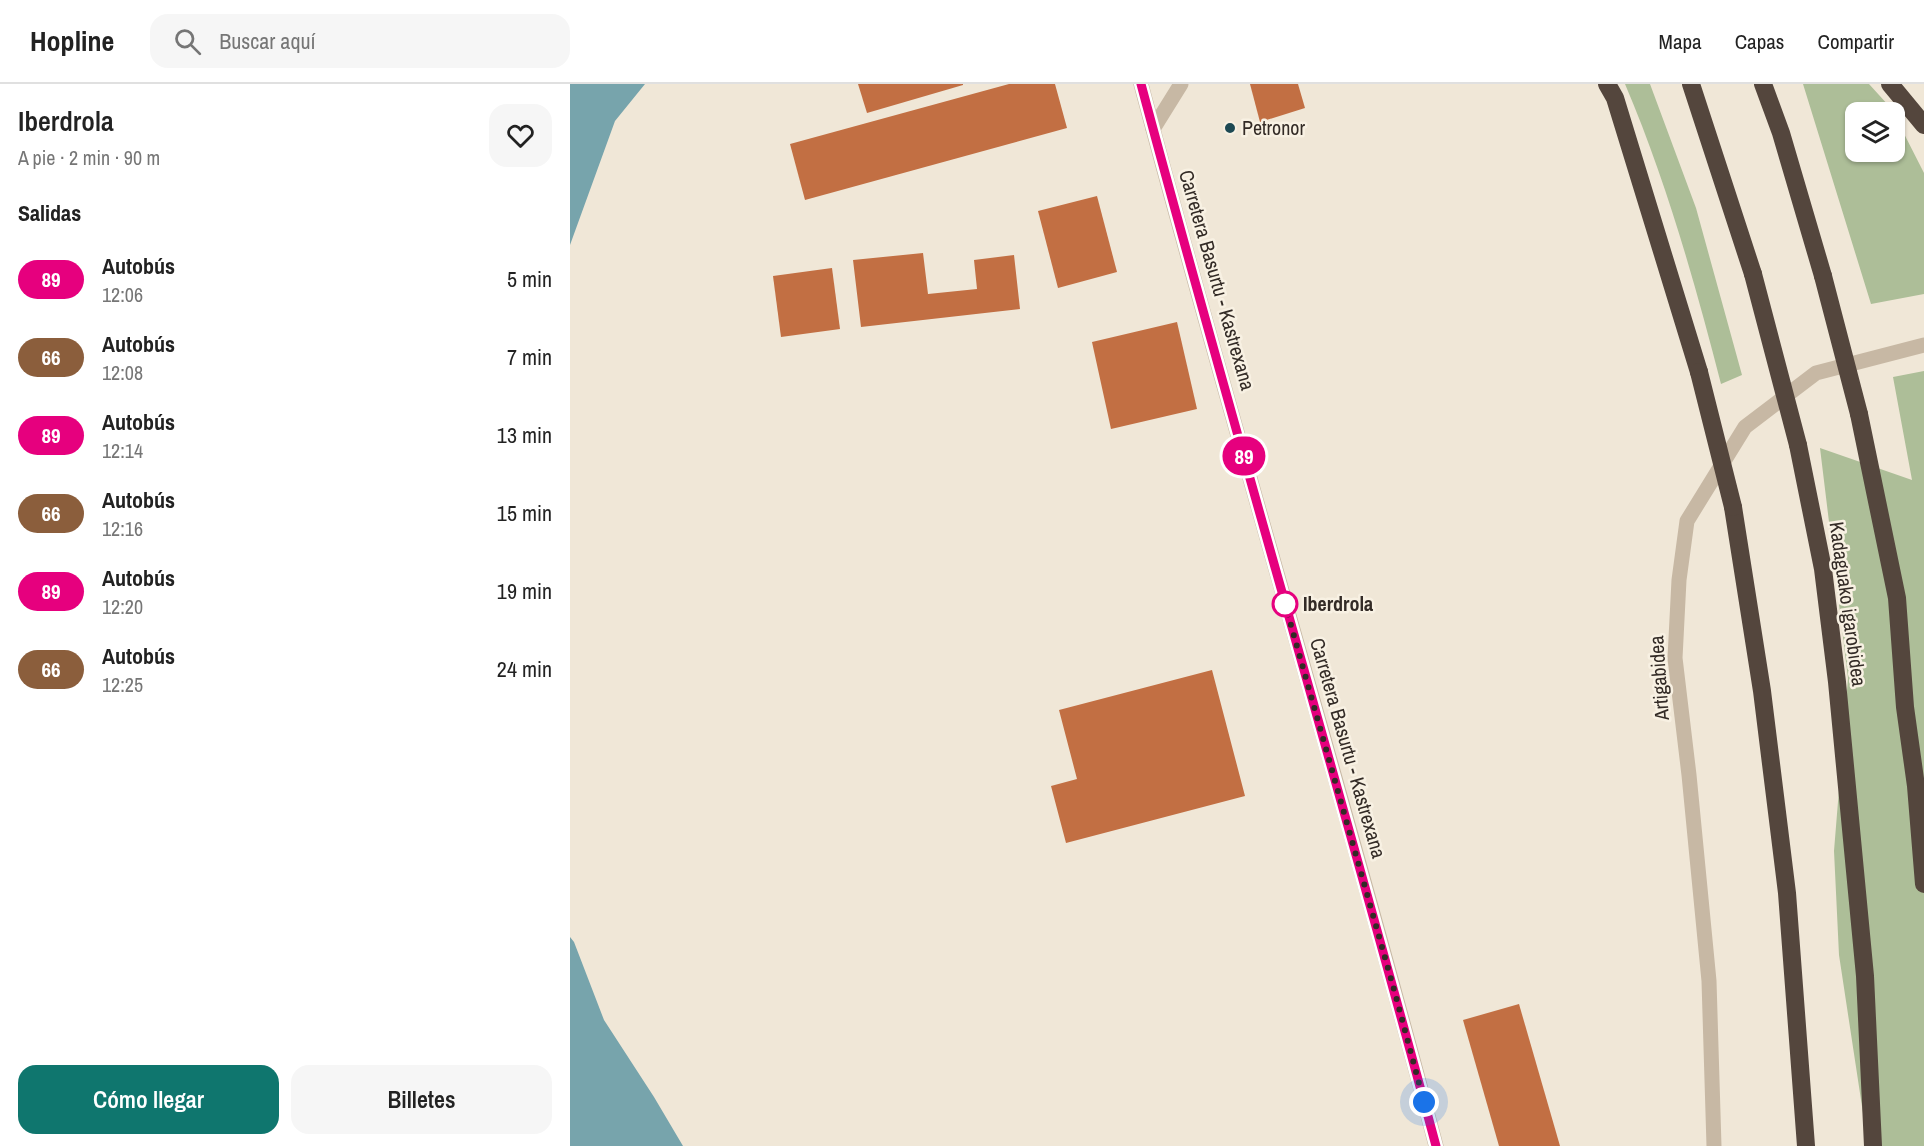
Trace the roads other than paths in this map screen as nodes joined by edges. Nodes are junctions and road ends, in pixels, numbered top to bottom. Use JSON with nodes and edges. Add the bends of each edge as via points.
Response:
{"nodes":[{"id":1,"x":1141,"y":84,"type":"edge"},
{"id":2,"x":1181,"y":84,"type":"edge"},
{"id":3,"x":1607,"y":84,"type":"edge"},
{"id":4,"x":1691,"y":84,"type":"edge"},
{"id":5,"x":1763,"y":84,"type":"edge"},
{"id":6,"x":1890,"y":84,"type":"edge"},
{"id":7,"x":1924,"y":125,"type":"edge"},
{"id":8,"x":1153,"y":129,"type":"junction"},
{"id":9,"x":1924,"y":345,"type":"edge"},
{"id":10,"x":1924,"y":884,"type":"edge"},
{"id":11,"x":1715,"y":1145,"type":"edge"},
{"id":12,"x":1436,"y":1146,"type":"edge"},
{"id":13,"x":1806,"y":1146,"type":"edge"},
{"id":14,"x":1873,"y":1146,"type":"edge"}],
"edges":[{"from":1,"to":8,"type":"street","name":"Carretera Basurtu - Kastrexana"},
{"from":2,"to":8,"type":"street"},
{"from":3,"to":13,"type":"highway","bridge":true,"via":[[1615,98],[1699,372],[1733,507],[1762,691],[1787,893]]},
{"from":4,"to":14,"type":"highway","name":"Kadaguako igarobidea","bridge":true,"via":[[1753,274],[1798,445],[1823,569],[1865,976]]},
{"from":5,"to":10,"type":"highway","bridge":true,"via":[[1823,276],[1859,414],[1897,598]]},
{"from":6,"to":7,"type":"highway"},
{"from":8,"to":12,"type":"street","name":"Carretera Basurtu - Kastrexana"},
{"from":9,"to":11,"type":"street","name":"Artigabidea","via":[[1816,373],[1745,427],[1687,521],[1675,658],[1709,981]]}]}
